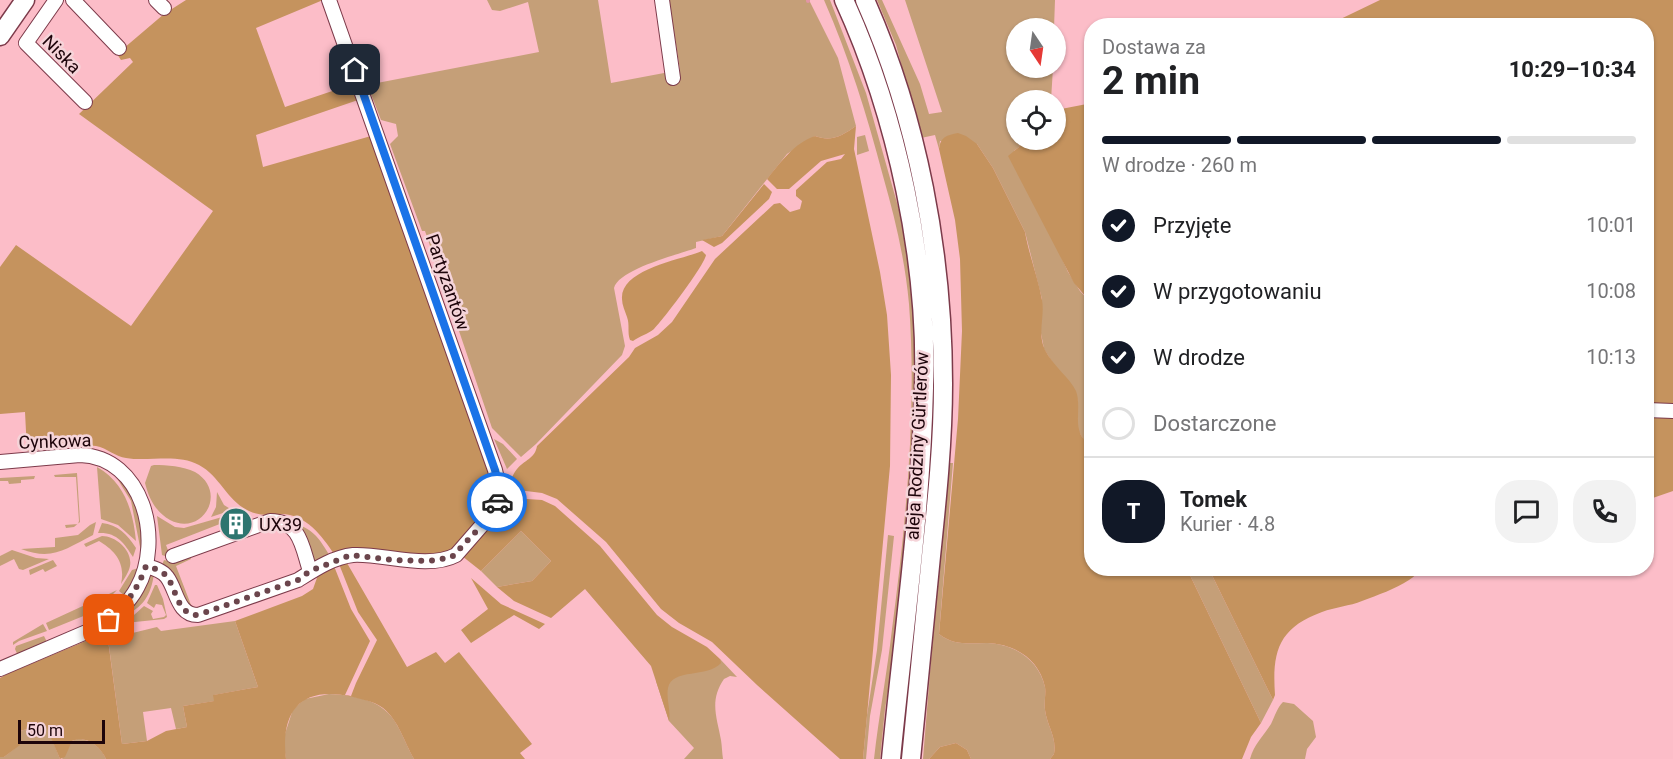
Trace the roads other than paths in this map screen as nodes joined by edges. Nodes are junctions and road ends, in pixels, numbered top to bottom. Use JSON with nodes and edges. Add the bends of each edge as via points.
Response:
{"nodes":[{"id":1,"x":25,"y":0,"type":"edge"},
{"id":2,"x":56,"y":0,"type":"edge"},
{"id":3,"x":73,"y":0,"type":"edge"},
{"id":4,"x":329,"y":0,"type":"edge"},
{"id":5,"x":662,"y":0,"type":"edge"},
{"id":6,"x":844,"y":0,"type":"edge"},
{"id":7,"x":865,"y":0,"type":"edge"},
{"id":8,"x":0,"y":36,"type":"edge"},
{"id":9,"x":119,"y":48,"type":"dead end"},
{"id":10,"x":673,"y":78,"type":"dead end"},
{"id":11,"x":85,"y":102,"type":"dead end"},
{"id":12,"x":1654,"y":410,"type":"edge"},
{"id":13,"x":1673,"y":411,"type":"edge"},
{"id":14,"x":0,"y":462,"type":"edge"},
{"id":15,"x":173,"y":556,"type":"dead end"},
{"id":16,"x":147,"y":562,"type":"junction"},
{"id":17,"x":310,"y":571,"type":"junction"},
{"id":18,"x":0,"y":669,"type":"edge"},
{"id":19,"x":891,"y":759,"type":"edge"},
{"id":20,"x":911,"y":759,"type":"edge"}],
"edges":[{"from":1,"to":8,"type":"main road"},
{"from":2,"to":11,"type":"street","name":"Niska","via":[[26,43]]},
{"from":3,"to":9,"type":"street"},
{"from":4,"to":17,"type":"street","name":"Partyzantów","via":[[501,496],[456,555],[429,561],[351,555]]},
{"from":5,"to":10,"type":"street"},
{"from":6,"to":19,"type":"main road","name":"aleja Rodziny Gürtlerów","via":[[876,81],[898,158],[921,308],[924,387],[918,494]]},
{"from":7,"to":20,"type":"main road","name":"aleja Rodziny Gürtlerów","via":[[894,75],[915,151],[930,218],[939,292],[943,384],[937,493]]},
{"from":12,"to":13,"type":"street"},
{"from":14,"to":16,"type":"street","name":"Cynkowa","via":[[80,455],[108,460],[126,476],[139,497],[147,520]]},
{"from":15,"to":17,"type":"street","via":[[279,521],[298,535]]},
{"from":16,"to":17,"type":"street","via":[[167,576],[181,607],[194,615],[298,580]]},
{"from":16,"to":18,"type":"street","via":[[137,589],[109,620]]}]}
